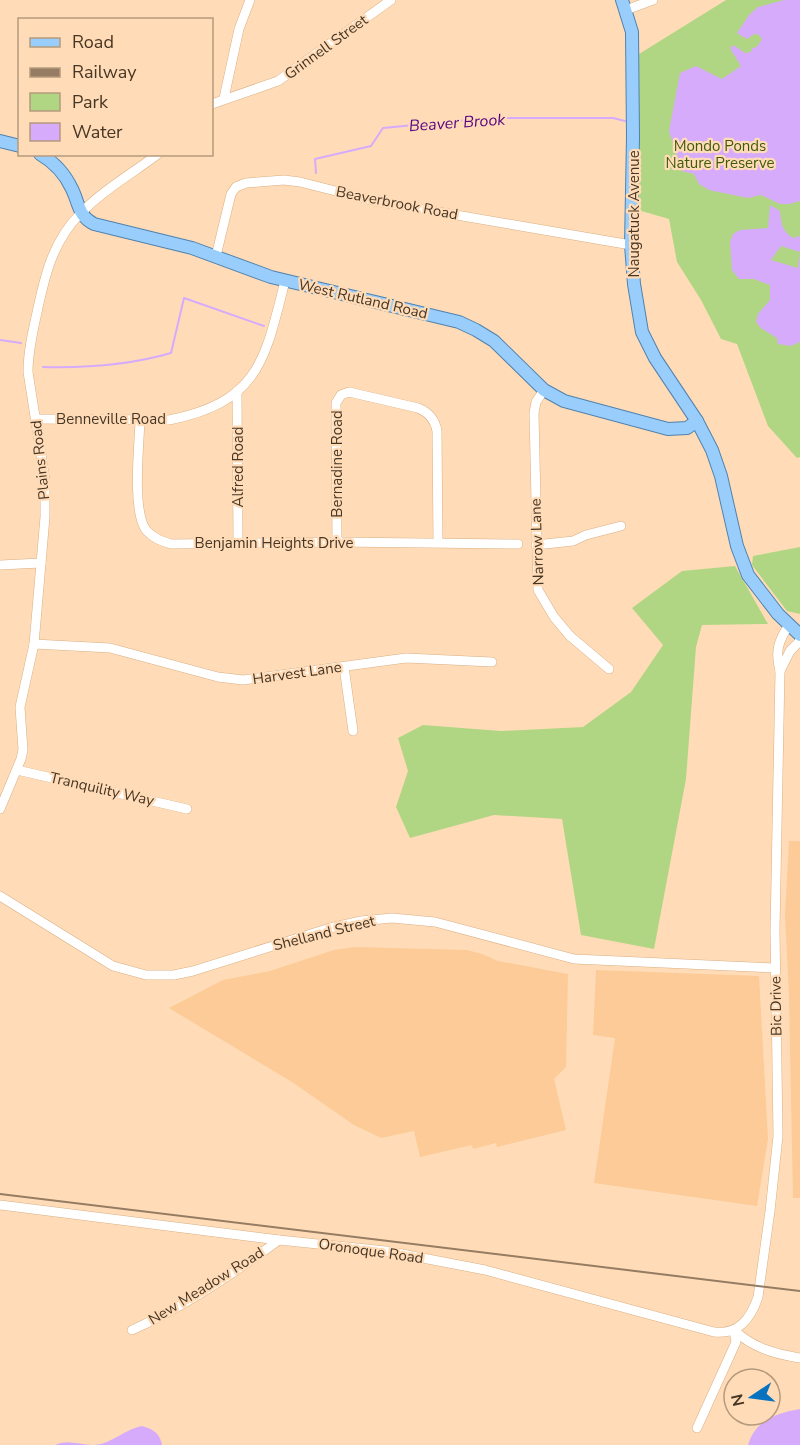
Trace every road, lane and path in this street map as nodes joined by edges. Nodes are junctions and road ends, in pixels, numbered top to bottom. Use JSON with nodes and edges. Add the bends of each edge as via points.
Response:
{"nodes":[{"id":1,"x":250,"y":0,"type":"edge"},
{"id":2,"x":391,"y":0,"type":"edge"},
{"id":3,"x":653,"y":0,"type":"edge"},
{"id":4,"x":624,"y":5,"type":"edge"},
{"id":5,"x":224,"y":98,"type":"junction"},
{"id":6,"x":213,"y":104,"type":"edge"},
{"id":7,"x":0,"y":141,"type":"edge"},
{"id":8,"x":18,"y":146,"type":"edge"},
{"id":9,"x":43,"y":156,"type":"edge"},
{"id":10,"x":155,"y":156,"type":"edge"},
{"id":11,"x":80,"y":213,"type":"junction"},
{"id":12,"x":631,"y":245,"type":"junction"},
{"id":13,"x":216,"y":256,"type":"junction"},
{"id":14,"x":285,"y":281,"type":"junction"},
{"id":15,"x":544,"y":390,"type":"junction"},
{"id":16,"x":237,"y":391,"type":"junction"},
{"id":17,"x":36,"y":420,"type":"junction"},
{"id":18,"x":140,"y":421,"type":"junction"},
{"id":19,"x":697,"y":421,"type":"junction"},
{"id":20,"x":621,"y":526,"type":"dead end"},
{"id":21,"x":337,"y":542,"type":"junction"},
{"id":22,"x":438,"y":542,"type":"junction"},
{"id":23,"x":238,"y":543,"type":"junction"},
{"id":24,"x":518,"y":544,"type":"dead end"},
{"id":25,"x":536,"y":545,"type":"junction"},
{"id":26,"x":41,"y":563,"type":"junction"},
{"id":27,"x":0,"y":565,"type":"edge"},
{"id":28,"x":797,"y":633,"type":"edge"},
{"id":29,"x":34,"y":644,"type":"junction"},
{"id":30,"x":492,"y":662,"type":"dead end"},
{"id":31,"x":344,"y":667,"type":"junction"},
{"id":32,"x":609,"y":669,"type":"dead end"},
{"id":33,"x":780,"y":671,"type":"junction"},
{"id":34,"x":353,"y":732,"type":"dead end"},
{"id":35,"x":17,"y":770,"type":"junction"},
{"id":36,"x":0,"y":809,"type":"edge"},
{"id":37,"x":187,"y":809,"type":"dead end"},
{"id":38,"x":0,"y":896,"type":"edge"},
{"id":39,"x":775,"y":968,"type":"junction"},
{"id":40,"x":0,"y":1204,"type":"edge"},
{"id":41,"x":279,"y":1240,"type":"junction"},
{"id":42,"x":132,"y":1330,"type":"dead end"},
{"id":43,"x":734,"y":1330,"type":"junction"},
{"id":44,"x":800,"y":1358,"type":"edge"},
{"id":45,"x":697,"y":1428,"type":"dead end"}],
"edges":[{"from":1,"to":5,"type":"street","via":[[239,28]]},
{"from":2,"to":5,"type":"street","name":"Grinnell Street","via":[[278,81]]},
{"from":3,"to":4,"type":"street"},
{"from":4,"to":12,"type":"main road","name":"Naugatuck Avenue","via":[[633,52]]},
{"from":5,"to":6,"type":"street"},
{"from":7,"to":8,"type":"main road"},
{"from":9,"to":11,"type":"main road","via":[[68,182]]},
{"from":10,"to":11,"type":"street","name":"Plains Road"},
{"from":11,"to":13,"type":"main road","name":"West Rutland Road","via":[[98,225]]},
{"from":11,"to":17,"type":"street","name":"Plains Road","via":[[55,250],[41,289],[28,360]]},
{"from":12,"to":13,"type":"street","name":"Beaverbrook Road","via":[[375,201],[284,180],[236,187]]},
{"from":12,"to":19,"type":"main road","name":"Naugatuck Avenue","via":[[644,338]]},
{"from":13,"to":14,"type":"main road","name":"West Rutland Road"},
{"from":14,"to":15,"type":"main road","name":"West Rutland Road","via":[[469,326],[494,341]]},
{"from":14,"to":16,"type":"street","name":"Benneville Road","via":[[267,348],[250,378]]},
{"from":15,"to":19,"type":"main road","name":"West Rutland Road","via":[[564,400],[662,428],[684,429]]},
{"from":15,"to":25,"type":"street","name":"Narrow Lane","via":[[534,413]]},
{"from":16,"to":18,"type":"street","name":"Benneville Road","via":[[220,404],[188,416]]},
{"from":16,"to":23,"type":"street","name":"Alfred Road"},
{"from":17,"to":18,"type":"street","name":"Benneville Road"},
{"from":17,"to":26,"type":"street","name":"Plains Road","via":[[46,488]]},
{"from":18,"to":23,"type":"street","name":"Benjamin Heights Drive","via":[[138,502],[146,529],[160,541],[171,544]]},
{"from":19,"to":28,"type":"main road","name":"Naugatuck Avenue","via":[[716,458],[743,564],[763,596]]},
{"from":20,"to":25,"type":"street","via":[[573,541]]},
{"from":21,"to":22,"type":"street","name":"Benjamin Heights Drive"},
{"from":21,"to":22,"type":"street","name":"Bernadine Road","via":[[336,403],[349,392],[418,408],[432,418],[437,430]]},
{"from":21,"to":23,"type":"street","name":"Benjamin Heights Drive"},
{"from":22,"to":24,"type":"street","name":"Benjamin Heights Drive"},
{"from":25,"to":32,"type":"street","name":"Narrow Lane","via":[[538,590],[570,636]]},
{"from":26,"to":27,"type":"street"},
{"from":26,"to":29,"type":"street","name":"Plains Road"},
{"from":28,"to":33,"type":"street"},
{"from":28,"to":33,"type":"street","name":"Bic Drive","via":[[778,643]]},
{"from":29,"to":31,"type":"street","name":"Harvest Lane","via":[[110,648],[243,680]]},
{"from":29,"to":35,"type":"street","name":"Plains Road","via":[[20,707],[23,750]]},
{"from":30,"to":31,"type":"street","name":"Harvest Lane","via":[[406,658]]},
{"from":31,"to":34,"type":"street"},
{"from":33,"to":39,"type":"street","name":"Bic Drive"},
{"from":35,"to":36,"type":"street","name":"Plains Road"},
{"from":35,"to":37,"type":"street","name":"Tranquility Way"},
{"from":38,"to":39,"type":"street","name":"Shelland Street","via":[[101,960],[146,975],[193,971],[330,928],[392,918],[435,922],[574,959]]},
{"from":39,"to":43,"type":"street","name":"Bic Drive","via":[[778,1115],[774,1179],[758,1297],[748,1318]]},
{"from":40,"to":41,"type":"street","name":"Oronoque Road"},
{"from":41,"to":42,"type":"street","name":"New Meadow Road","via":[[200,1293]]},
{"from":41,"to":43,"type":"street","name":"Oronoque Road","via":[[386,1251],[485,1270],[714,1332]]},
{"from":43,"to":44,"type":"street","via":[[771,1353]]},
{"from":43,"to":45,"type":"street","via":[[736,1342]]}]}
